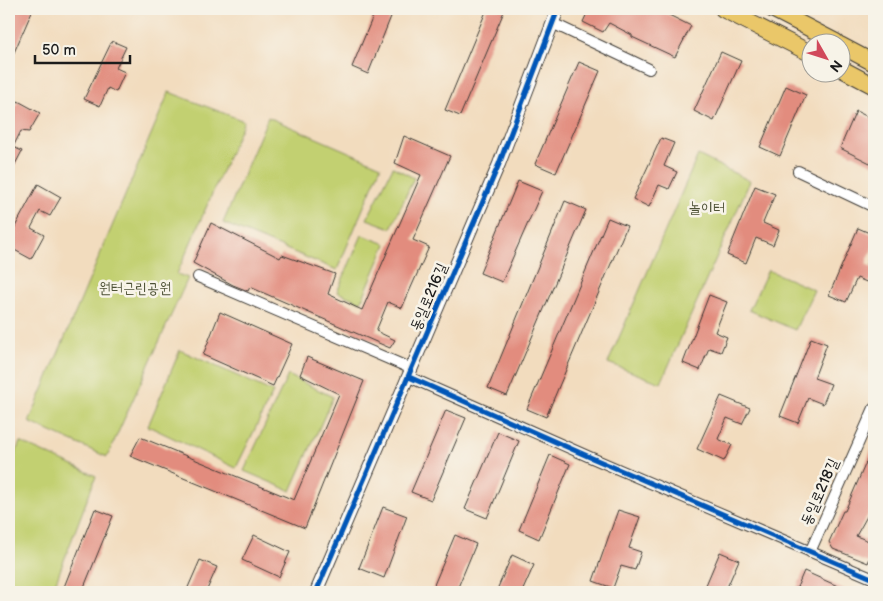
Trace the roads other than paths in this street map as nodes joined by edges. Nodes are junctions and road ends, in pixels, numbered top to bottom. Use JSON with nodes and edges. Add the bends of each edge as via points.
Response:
{"nodes":[{"id":1,"x":558,"y":9,"type":"edge"},
{"id":2,"x":723,"y":9,"type":"edge"},
{"id":3,"x":772,"y":9,"type":"edge"},
{"id":4,"x":552,"y":23,"type":"junction"},
{"id":5,"x":817,"y":32,"type":"edge"},
{"id":6,"x":800,"y":48,"type":"edge"},
{"id":7,"x":850,"y":50,"type":"edge"},
{"id":8,"x":874,"y":62,"type":"edge"},
{"id":9,"x":649,"y":69,"type":"dead end"},
{"id":10,"x":850,"y":73,"type":"edge"},
{"id":11,"x":874,"y":86,"type":"edge"},
{"id":12,"x":798,"y":170,"type":"dead end"},
{"id":13,"x":874,"y":206,"type":"edge"},
{"id":14,"x":198,"y":277,"type":"dead end"},
{"id":15,"x":411,"y":373,"type":"junction"},
{"id":16,"x":874,"y":408,"type":"edge"},
{"id":17,"x":810,"y":552,"type":"junction"},
{"id":18,"x":874,"y":577,"type":"edge"},
{"id":19,"x":316,"y":592,"type":"edge"}],
"edges":[{"from":1,"to":4,"type":"street","name":"동일로216길"},
{"from":2,"to":6,"type":"main road"},
{"from":3,"to":5,"type":"main road"},
{"from":4,"to":9,"type":"street"},
{"from":4,"to":15,"type":"street","name":"동일로216길","via":[[499,164]]},
{"from":7,"to":8,"type":"main road"},
{"from":10,"to":11,"type":"main road"},
{"from":12,"to":13,"type":"street"},
{"from":14,"to":15,"type":"street"},
{"from":15,"to":17,"type":"street","via":[[577,452]]},
{"from":15,"to":19,"type":"street","name":"동일로216길"},
{"from":16,"to":17,"type":"street","name":"동일로218길"},
{"from":17,"to":18,"type":"street"}]}
